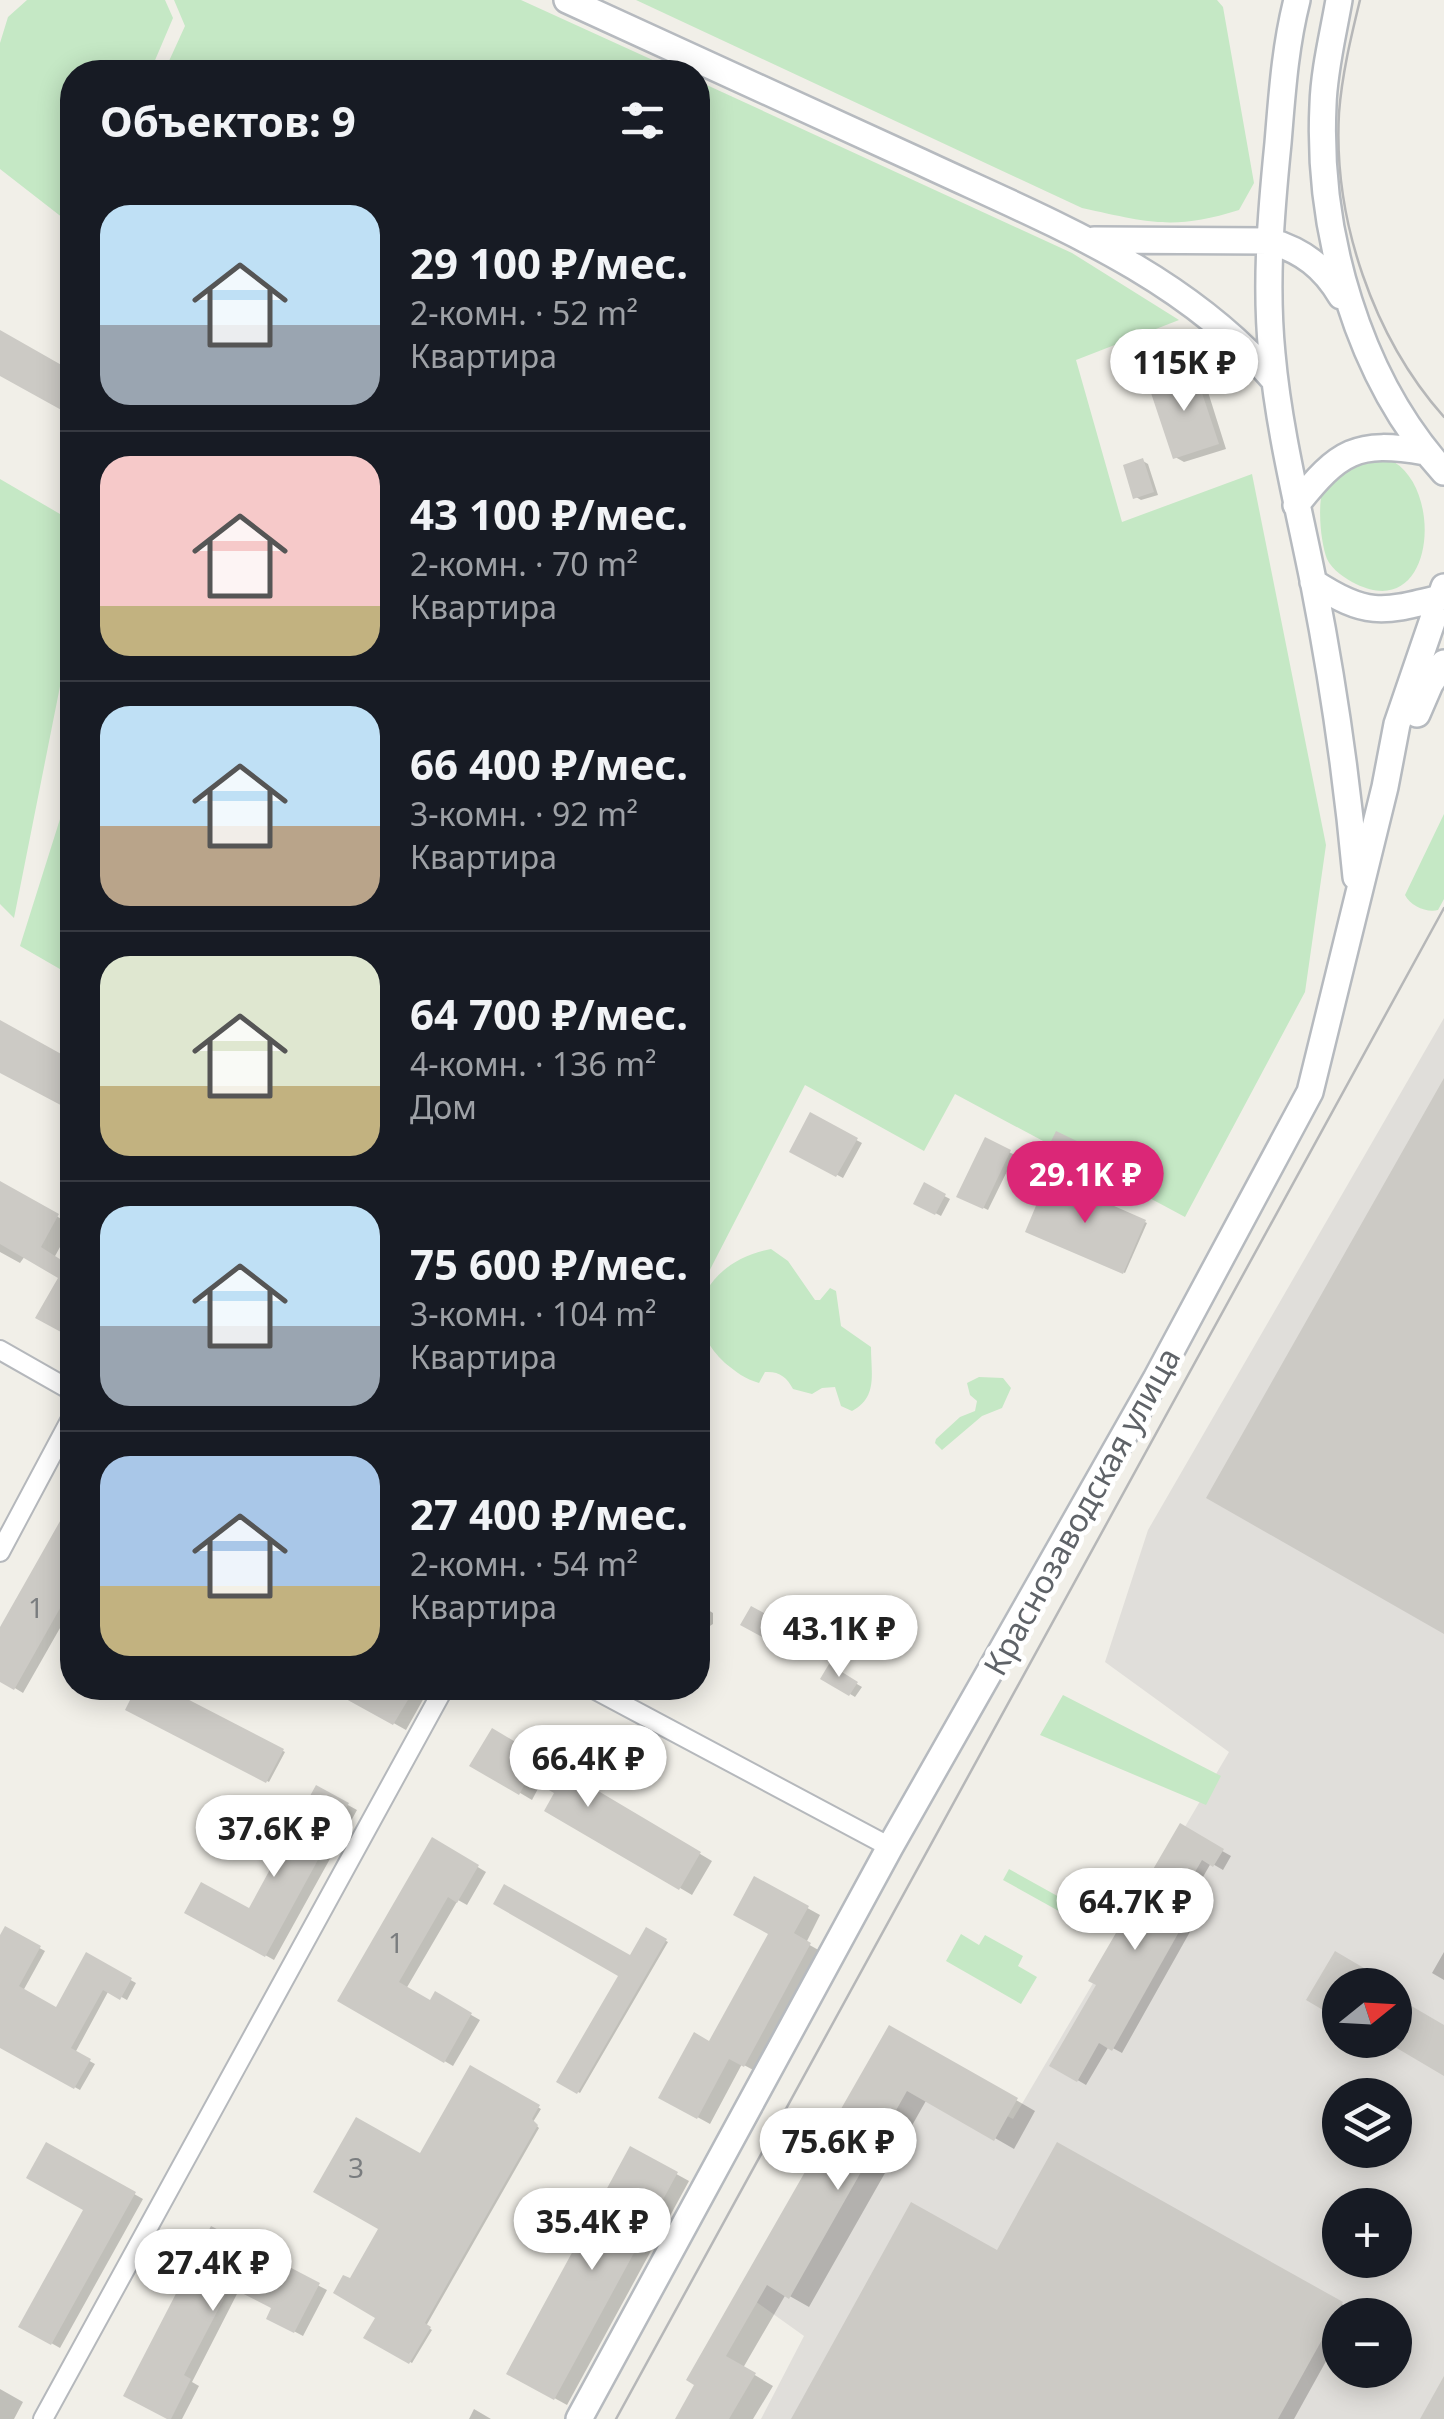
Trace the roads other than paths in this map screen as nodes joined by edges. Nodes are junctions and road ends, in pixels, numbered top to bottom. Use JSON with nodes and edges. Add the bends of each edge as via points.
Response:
{"nodes":[{"id":1,"x":567,"y":0,"type":"edge"},
{"id":2,"x":1296,"y":0,"type":"edge"},
{"id":3,"x":1339,"y":0,"type":"edge"},
{"id":4,"x":698,"y":60,"type":"edge"},
{"id":5,"x":710,"y":65,"type":"edge"},
{"id":6,"x":1089,"y":239,"type":"junction"},
{"id":7,"x":1270,"y":242,"type":"junction"},
{"id":8,"x":1351,"y":313,"type":"junction"},
{"id":9,"x":1275,"y":381,"type":"junction"},
{"id":10,"x":1425,"y":452,"type":"junction"},
{"id":11,"x":1444,"y":472,"type":"edge"},
{"id":12,"x":1296,"y":504,"type":"junction"},
{"id":13,"x":1313,"y":582,"type":"junction"},
{"id":14,"x":1444,"y":594,"type":"edge"},
{"id":15,"x":1444,"y":663,"type":"edge"},
{"id":16,"x":1385,"y":787,"type":"junction"},
{"id":17,"x":1358,"y":897,"type":"junction"},
{"id":18,"x":0,"y":1350,"type":"edge"},
{"id":19,"x":60,"y":1384,"type":"edge"},
{"id":20,"x":60,"y":1440,"type":"edge"},
{"id":21,"x":0,"y":1552,"type":"edge"},
{"id":22,"x":437,"y":1700,"type":"edge"},
{"id":23,"x":614,"y":1700,"type":"edge"},
{"id":24,"x":890,"y":1847,"type":"junction"},
{"id":25,"x":42,"y":2419,"type":"edge"},
{"id":26,"x":579,"y":2419,"type":"edge"}],
"edges":[{"from":1,"to":4,"type":"main road"},
{"from":2,"to":7,"type":"main road"},
{"from":3,"to":8,"type":"main road","via":[[1322,148]]},
{"from":5,"to":6,"type":"main road"},
{"from":6,"to":7,"type":"main road"},
{"from":6,"to":9,"type":"main road","via":[[1190,302]]},
{"from":7,"to":8,"type":"main road","via":[[1322,267]]},
{"from":7,"to":9,"type":"main road"},
{"from":8,"to":10,"type":"main road","via":[[1371,363]]},
{"from":9,"to":12,"type":"main road"},
{"from":10,"to":11,"type":"main road"},
{"from":10,"to":12,"type":"main road","via":[[1390,446],[1351,450]]},
{"from":12,"to":13,"type":"main road"},
{"from":13,"to":14,"type":"main road","via":[[1364,609],[1393,610]]},
{"from":13,"to":17,"type":"main road","via":[[1346,766]]},
{"from":14,"to":16,"type":"main road","via":[[1397,724]]},
{"from":15,"to":16,"type":"main road"},
{"from":16,"to":17,"type":"main road","name":"Краснозаводская улица"},
{"from":17,"to":24,"type":"main road","name":"Краснозаводская улица","via":[[1310,1092]]},
{"from":18,"to":19,"type":"street"},
{"from":20,"to":21,"type":"street"},
{"from":22,"to":25,"type":"street"},
{"from":23,"to":24,"type":"street"},
{"from":24,"to":26,"type":"main road","name":"Краснозаводская улица"}]}
